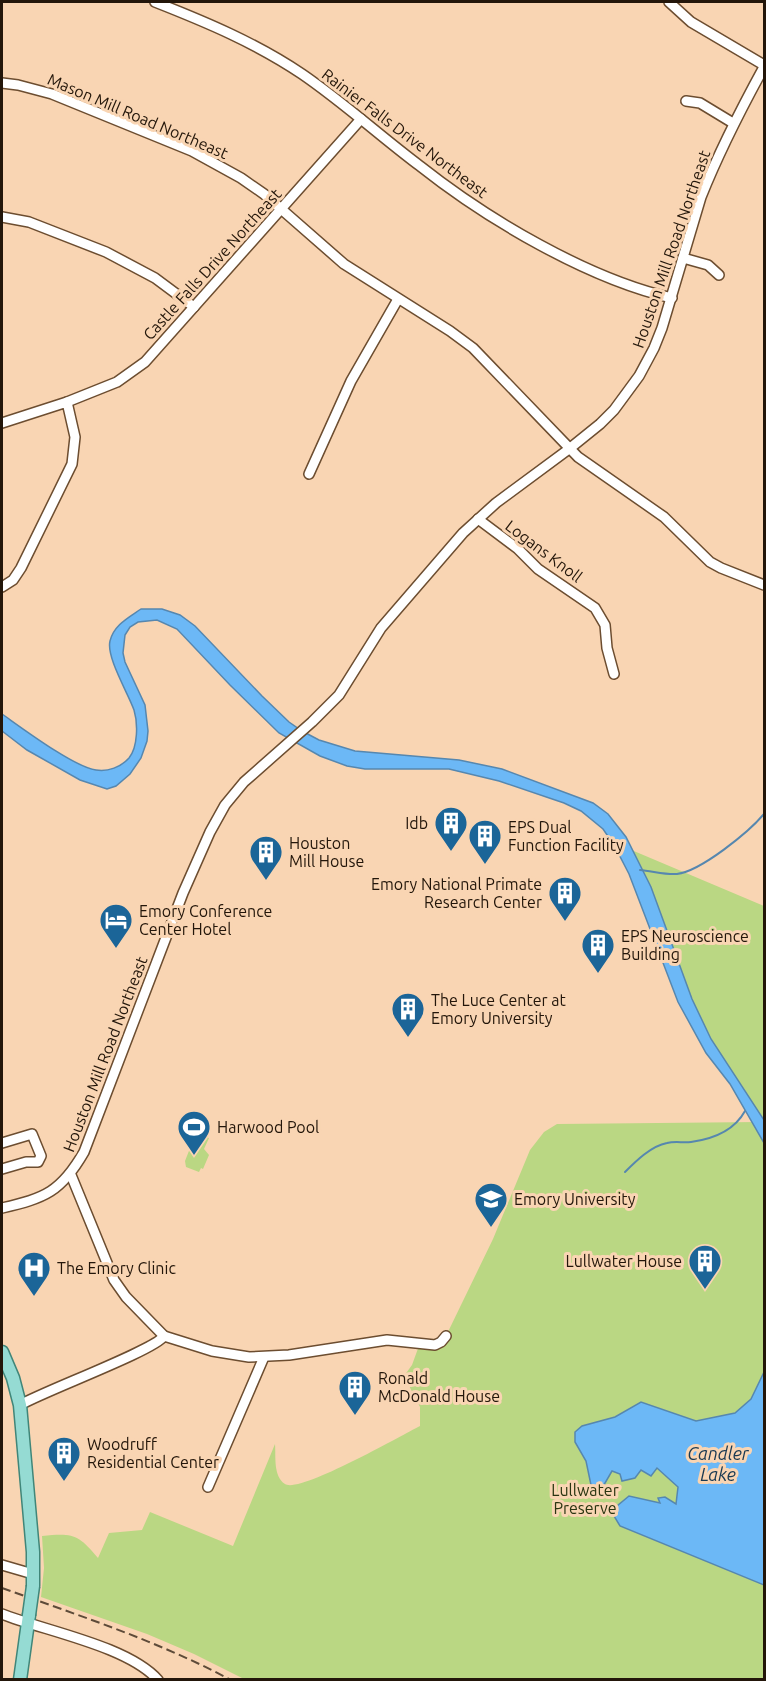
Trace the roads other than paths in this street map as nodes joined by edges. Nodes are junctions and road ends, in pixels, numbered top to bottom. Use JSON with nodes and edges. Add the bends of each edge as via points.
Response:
{"nodes":[{"id":1,"x":155,"y":2,"type":"edge"},
{"id":2,"x":669,"y":2,"type":"edge"},
{"id":3,"x":765,"y":66,"type":"edge"},
{"id":4,"x":2,"y":83,"type":"edge"},
{"id":5,"x":686,"y":102,"type":"dead end"},
{"id":6,"x":361,"y":118,"type":"junction"},
{"id":7,"x":733,"y":123,"type":"junction"},
{"id":8,"x":281,"y":209,"type":"junction"},
{"id":9,"x":2,"y":217,"type":"edge"},
{"id":10,"x":683,"y":258,"type":"junction"},
{"id":11,"x":719,"y":275,"type":"dead end"},
{"id":12,"x":672,"y":298,"type":"junction"},
{"id":13,"x":398,"y":299,"type":"junction"},
{"id":14,"x":194,"y":307,"type":"junction"},
{"id":15,"x":67,"y":402,"type":"junction"},
{"id":16,"x":2,"y":423,"type":"edge"},
{"id":17,"x":569,"y":449,"type":"junction"},
{"id":18,"x":309,"y":474,"type":"dead end"},
{"id":19,"x":478,"y":519,"type":"junction"},
{"id":20,"x":765,"y":585,"type":"edge"},
{"id":21,"x":2,"y":587,"type":"edge"},
{"id":22,"x":614,"y":674,"type":"dead end"},
{"id":23,"x":2,"y":1143,"type":"edge"},
{"id":24,"x":2,"y":1169,"type":"edge"},
{"id":25,"x":71,"y":1175,"type":"junction"},
{"id":26,"x":2,"y":1208,"type":"edge"},
{"id":27,"x":164,"y":1336,"type":"junction"},
{"id":28,"x":446,"y":1336,"type":"dead end"},
{"id":29,"x":2,"y":1353,"type":"edge"},
{"id":30,"x":264,"y":1357,"type":"junction"},
{"id":31,"x":20,"y":1405,"type":"junction"},
{"id":32,"x":208,"y":1487,"type":"dead end"},
{"id":33,"x":2,"y":1565,"type":"edge"},
{"id":34,"x":33,"y":1580,"type":"junction"},
{"id":35,"x":2,"y":1614,"type":"edge"},
{"id":36,"x":28,"y":1619,"type":"junction"},
{"id":37,"x":20,"y":1680,"type":"edge"},
{"id":38,"x":158,"y":1680,"type":"edge"}],
"edges":[{"from":1,"to":6,"type":"street","name":"Rainier Falls Drive Northeast","via":[[273,55]]},
{"from":2,"to":3,"type":"street","via":[[691,22]]},
{"from":3,"to":7,"type":"street","name":"Houston Mill Road Northeast"},
{"from":4,"to":8,"type":"street","name":"Mason Mill Road Northeast","via":[[41,90],[192,151],[241,178]]},
{"from":5,"to":7,"type":"street","via":[[700,103]]},
{"from":6,"to":8,"type":"street","name":"Castle Falls Drive Northeast"},
{"from":6,"to":12,"type":"street","name":"Rainier Falls Drive Northeast","via":[[446,186],[511,228],[595,271]]},
{"from":7,"to":10,"type":"street","name":"Houston Mill Road Northeast","via":[[701,197]]},
{"from":8,"to":13,"type":"street","name":"Mason Mill Road Northeast","via":[[345,264]]},
{"from":8,"to":14,"type":"street","name":"Castle Falls Drive Northeast"},
{"from":9,"to":14,"type":"street","via":[[29,222],[106,252],[155,278]]},
{"from":10,"to":11,"type":"street","via":[[708,265]]},
{"from":10,"to":12,"type":"street","name":"Houston Mill Road Northeast"},
{"from":12,"to":17,"type":"street","name":"Houston Mill Road Northeast","via":[[654,348],[632,388],[608,417]]},
{"from":13,"to":17,"type":"street","name":"Mason Mill Road Northeast","via":[[474,348]]},
{"from":13,"to":18,"type":"street","via":[[351,381]]},
{"from":14,"to":15,"type":"street","name":"Castle Falls Drive Northeast","via":[[137,370],[108,387]]},
{"from":15,"to":16,"type":"street","name":"Castle Falls Drive Northeast"},
{"from":15,"to":21,"type":"street","via":[[75,437],[70,470],[21,568]]},
{"from":17,"to":19,"type":"street","name":"Houston Mill Road Northeast"},
{"from":17,"to":20,"type":"street","name":"Mason Mill Road Northeast","via":[[590,468],[664,517],[711,562]]},
{"from":19,"to":22,"type":"street","name":"Logans Knoll","via":[[538,569],[595,608],[605,625]]},
{"from":19,"to":25,"type":"street","name":"Houston Mill Road Northeast","via":[[381,628],[339,695],[231,797],[183,892],[89,1141]]},
{"from":23,"to":24,"type":"street","via":[[32,1134],[41,1156],[38,1162]]},
{"from":25,"to":26,"type":"street","name":"Houston Mill Road Northeast","via":[[39,1198]]},
{"from":25,"to":27,"type":"street","via":[[114,1280]]},
{"from":27,"to":30,"type":"street","via":[[223,1354]]},
{"from":27,"to":31,"type":"street","via":[[146,1348]]},
{"from":28,"to":30,"type":"street","via":[[430,1345],[387,1340]]},
{"from":29,"to":31,"type":"main road"},
{"from":30,"to":32,"type":"street"},
{"from":31,"to":34,"type":"main road"},
{"from":33,"to":34,"type":"street"},
{"from":34,"to":36,"type":"main road","bridge":true},
{"from":35,"to":36,"type":"street"},
{"from":36,"to":37,"type":"main road"},
{"from":36,"to":38,"type":"street","via":[[131,1659]]}]}
